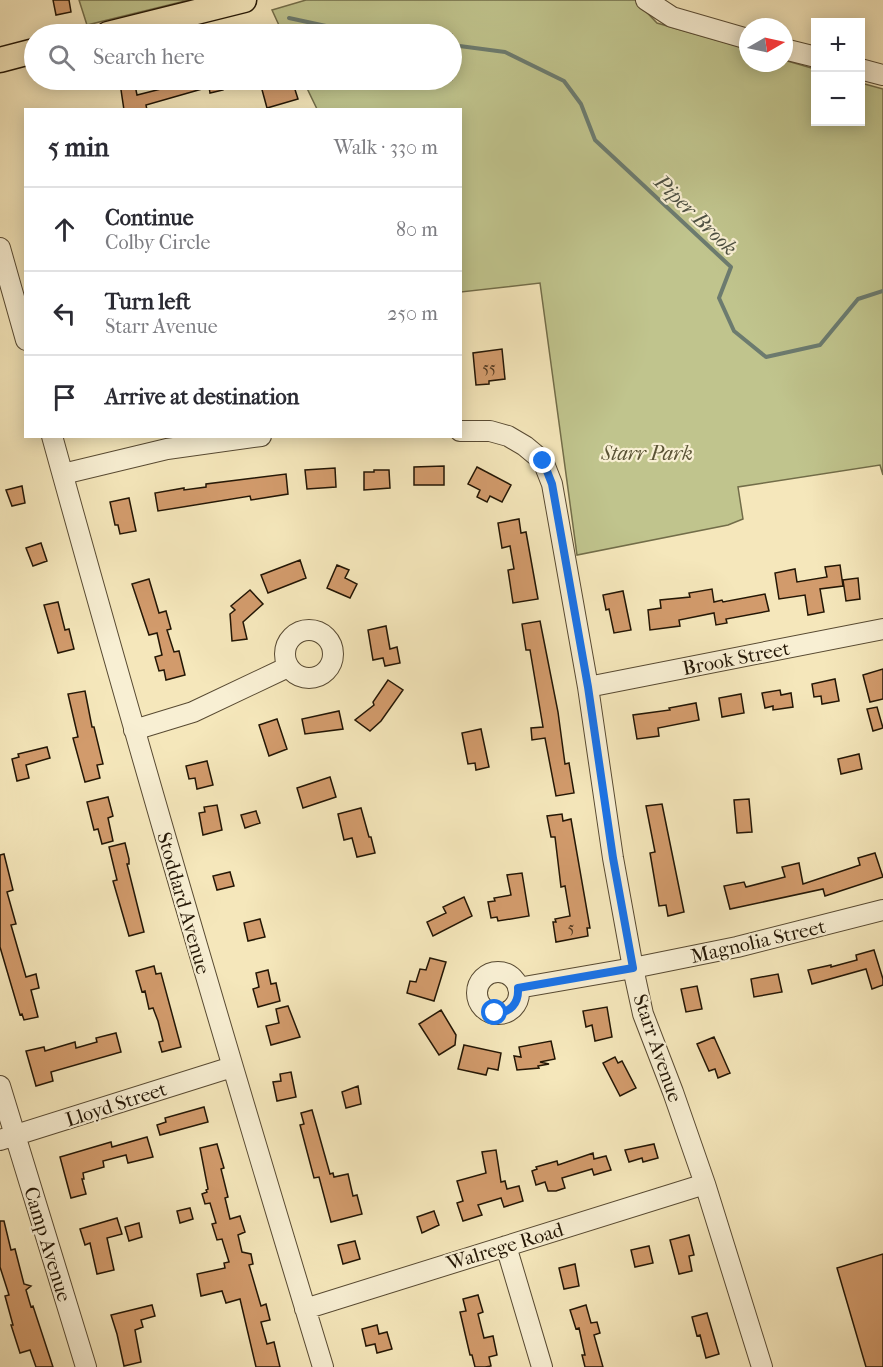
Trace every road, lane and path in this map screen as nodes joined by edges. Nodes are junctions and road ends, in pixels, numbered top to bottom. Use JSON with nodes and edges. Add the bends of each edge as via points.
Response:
{"nodes":[{"id":1,"x":244,"y":0,"type":"edge"},
{"id":2,"x":646,"y":0,"type":"edge"},
{"id":3,"x":148,"y":24,"type":"edge"},
{"id":4,"x":739,"y":36,"type":"edge"},
{"id":5,"x":793,"y":51,"type":"edge"},
{"id":6,"x":24,"y":54,"type":"edge"},
{"id":7,"x":811,"y":56,"type":"edge"},
{"id":8,"x":0,"y":60,"type":"edge"},
{"id":9,"x":865,"y":70,"type":"edge"},
{"id":10,"x":883,"y":75,"type":"edge"},
{"id":11,"x":0,"y":248,"type":"edge"},
{"id":12,"x":24,"y":333,"type":"edge"},
{"id":13,"x":462,"y":430,"type":"edge"},
{"id":14,"x":53,"y":438,"type":"edge"},
{"id":15,"x":247,"y":438,"type":"edge"},
{"id":16,"x":63,"y":474,"type":"junction"},
{"id":17,"x":883,"y":629,"type":"edge"},
{"id":18,"x":288,"y":667,"type":"dead end"},
{"id":19,"x":588,"y":687,"type":"junction"},
{"id":20,"x":134,"y":730,"type":"junction"},
{"id":21,"x":883,"y":910,"type":"edge"},
{"id":22,"x":633,"y":968,"type":"junction"},
{"id":23,"x":518,"y":988,"type":"dead end"},
{"id":24,"x":232,"y":1067,"type":"junction"},
{"id":25,"x":0,"y":1086,"type":"edge"},
{"id":26,"x":7,"y":1138,"type":"edge"},
{"id":27,"x":705,"y":1184,"type":"junction"},
{"id":28,"x":506,"y":1246,"type":"junction"},
{"id":29,"x":305,"y":1309,"type":"junction"},
{"id":30,"x":86,"y":1367,"type":"edge"},
{"id":31,"x":323,"y":1367,"type":"edge"},
{"id":32,"x":542,"y":1367,"type":"edge"},
{"id":33,"x":762,"y":1367,"type":"edge"}],
"edges":[{"from":1,"to":3,"type":"main road"},
{"from":2,"to":4,"type":"street","via":[[672,17]]},
{"from":5,"to":7,"type":"street"},
{"from":6,"to":8,"type":"main road"},
{"from":9,"to":10,"type":"street"},
{"from":11,"to":12,"type":"street"},
{"from":13,"to":19,"type":"street","name":"Starr Avenue","via":[[508,436],[543,461],[552,484]]},
{"from":14,"to":16,"type":"street","name":"Stoddard Avenue"},
{"from":15,"to":16,"type":"street","via":[[167,449]]},
{"from":16,"to":20,"type":"street","name":"Stoddard Avenue"},
{"from":17,"to":19,"type":"street","name":"Brook Street"},
{"from":18,"to":20,"type":"street","via":[[193,712]]},
{"from":19,"to":22,"type":"street","name":"Starr Avenue"},
{"from":20,"to":24,"type":"street","name":"Stoddard Avenue"},
{"from":21,"to":22,"type":"street","name":"Magnolia Street","via":[[737,947]]},
{"from":22,"to":23,"type":"street","name":"Magnolia Street"},
{"from":22,"to":27,"type":"street","name":"Starr Avenue","via":[[643,1014]]},
{"from":24,"to":26,"type":"street","name":"Lloyd Street"},
{"from":24,"to":29,"type":"street","name":"Stoddard Avenue"},
{"from":25,"to":26,"type":"street","name":"Camp Avenue"},
{"from":26,"to":30,"type":"street","name":"Camp Avenue"},
{"from":27,"to":28,"type":"street","name":"Walrege Road"},
{"from":27,"to":33,"type":"street","name":"Starr Avenue"},
{"from":28,"to":29,"type":"street","name":"Walrege Road"},
{"from":28,"to":32,"type":"street"},
{"from":29,"to":31,"type":"street","name":"Stoddard Avenue"}]}
